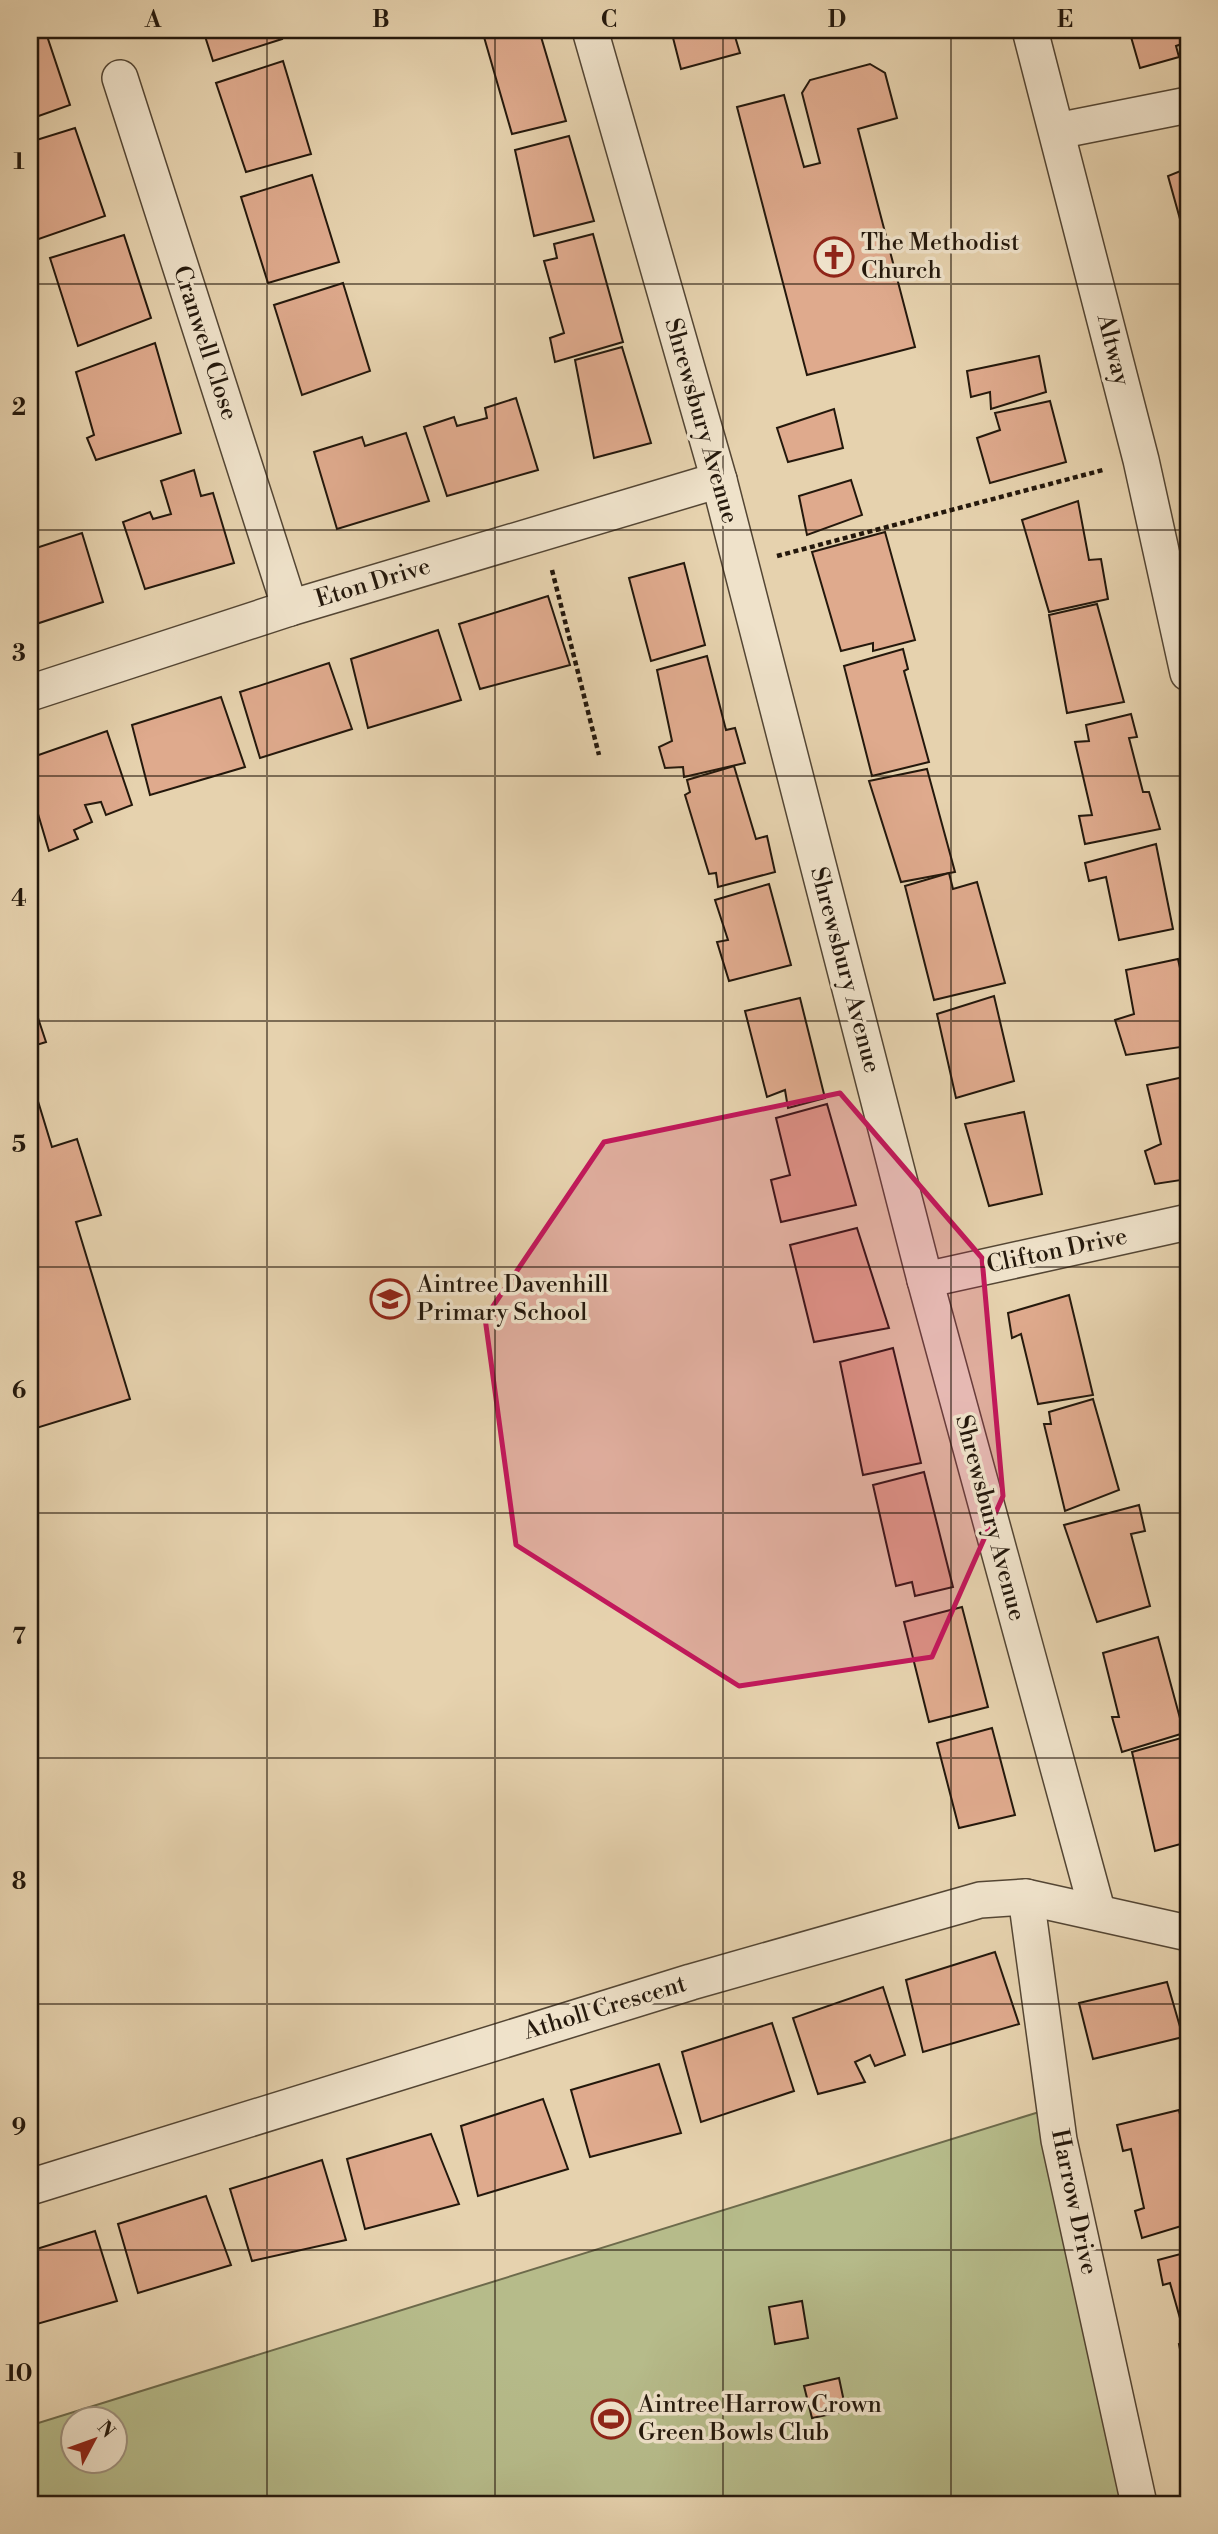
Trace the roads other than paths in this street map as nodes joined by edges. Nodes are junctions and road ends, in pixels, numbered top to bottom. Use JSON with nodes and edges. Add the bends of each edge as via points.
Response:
{"nodes":[{"id":1,"x":590,"y":30,"type":"edge"},
{"id":2,"x":1030,"y":30,"type":"edge"},
{"id":3,"x":120,"y":78,"type":"dead end"},
{"id":4,"x":1188,"y":105,"type":"edge"},
{"id":5,"x":1058,"y":131,"type":"junction"},
{"id":6,"x":719,"y":480,"type":"junction"},
{"id":7,"x":290,"y":608,"type":"junction"},
{"id":8,"x":1188,"y":673,"type":"edge"},
{"id":9,"x":30,"y":693,"type":"edge"},
{"id":10,"x":1188,"y":1222,"type":"edge"},
{"id":11,"x":925,"y":1280,"type":"junction"},
{"id":12,"x":1026,"y":1897,"type":"junction"},
{"id":13,"x":1097,"y":1910,"type":"junction"},
{"id":14,"x":1188,"y":1933,"type":"edge"},
{"id":15,"x":30,"y":2187,"type":"edge"},
{"id":16,"x":1139,"y":2504,"type":"edge"}],
"edges":[{"from":1,"to":6,"type":"street","name":"Shrewsbury Avenue"},
{"from":2,"to":5,"type":"street","name":"Altway"},
{"from":3,"to":7,"type":"street","name":"Cranwell Close"},
{"from":4,"to":5,"type":"street"},
{"from":5,"to":8,"type":"street","name":"Altway","via":[[1141,460]]},
{"from":6,"to":7,"type":"street","name":"Eton Drive"},
{"from":6,"to":11,"type":"street","name":"Shrewsbury Avenue"},
{"from":7,"to":9,"type":"street","name":"Eton Drive"},
{"from":10,"to":11,"type":"street","name":"Clifton Drive"},
{"from":11,"to":13,"type":"street","name":"Shrewsbury Avenue"},
{"from":12,"to":13,"type":"street","name":"Atholl Crescent"},
{"from":12,"to":15,"type":"street","name":"Atholl Crescent","via":[[981,1900],[691,1982]]},
{"from":12,"to":16,"type":"street","name":"Harrow Drive","via":[[1059,2140]]},
{"from":13,"to":14,"type":"street","name":"Atholl Crescent"}]}
